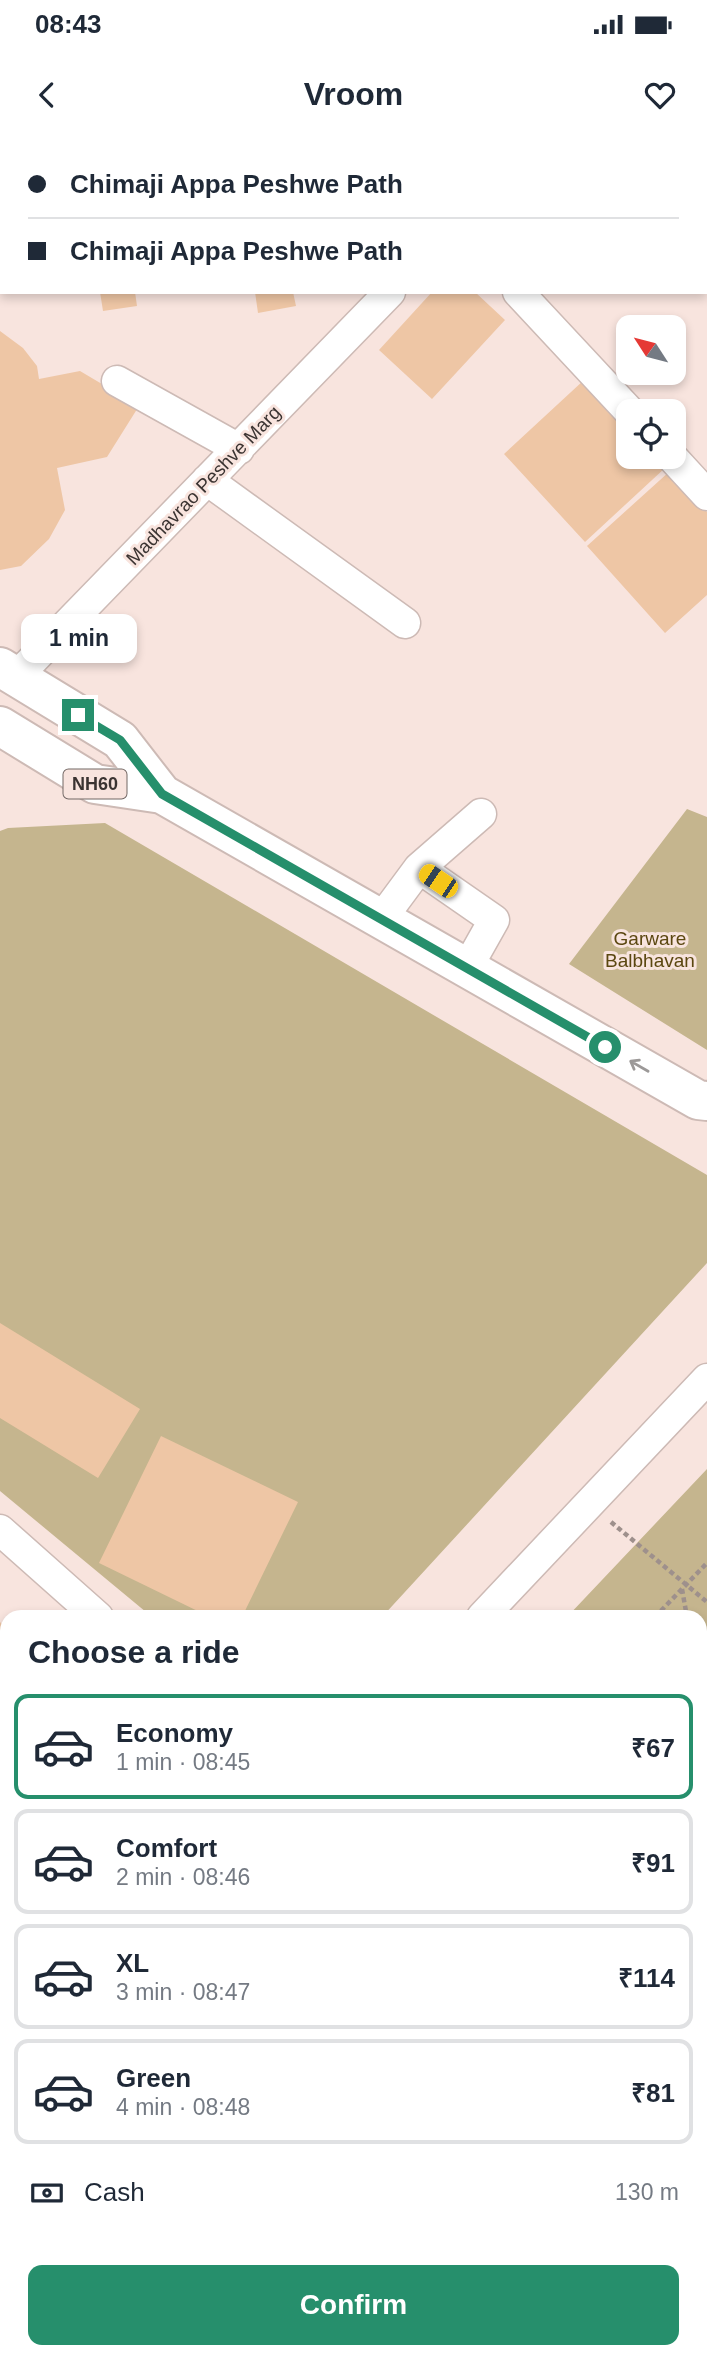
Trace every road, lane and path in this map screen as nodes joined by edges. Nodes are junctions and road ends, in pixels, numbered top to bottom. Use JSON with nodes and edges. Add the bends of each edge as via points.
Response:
{"nodes":[{"id":1,"x":388,"y":294,"type":"edge"},
{"id":2,"x":520,"y":294,"type":"edge"},
{"id":3,"x":117,"y":381,"type":"dead end"},
{"id":4,"x":618,"y":399,"type":"edge"},
{"id":5,"x":239,"y":449,"type":"junction"},
{"id":6,"x":683,"y":469,"type":"edge"},
{"id":7,"x":207,"y":480,"type":"junction"},
{"id":8,"x":707,"y":495,"type":"edge"},
{"id":9,"x":405,"y":622,"type":"dead end"},
{"id":10,"x":8,"y":672,"type":"edge"},
{"id":11,"x":0,"y":726,"type":"edge"},
{"id":12,"x":19,"y":750,"type":"edge"},
{"id":13,"x":162,"y":794,"type":"junction"},
{"id":14,"x":481,"y":814,"type":"dead end"},
{"id":15,"x":419,"y":868,"type":"junction"},
{"id":16,"x":382,"y":918,"type":"junction"},
{"id":17,"x":467,"y":968,"type":"junction"},
{"id":18,"x":704,"y":1106,"type":"edge"},
{"id":19,"x":707,"y":1379,"type":"edge"},
{"id":20,"x":0,"y":1530,"type":"edge"},
{"id":21,"x":629,"y":1537,"type":"dead end"},
{"id":22,"x":707,"y":1563,"type":"edge"},
{"id":23,"x":704,"y":1569,"type":"edge"},
{"id":24,"x":684,"y":1587,"type":"junction"},
{"id":25,"x":707,"y":1602,"type":"edge"},
{"id":26,"x":90,"y":1610,"type":"edge"},
{"id":27,"x":489,"y":1610,"type":"edge"},
{"id":28,"x":663,"y":1610,"type":"edge"},
{"id":29,"x":686,"y":1610,"type":"edge"}],
"edges":[{"from":1,"to":5,"type":"street","name":"Madhavrao Peshve Marg"},
{"from":2,"to":4,"type":"street"},
{"from":3,"to":5,"type":"street"},
{"from":5,"to":7,"type":"street","name":"Madhavrao Peshve Marg"},
{"from":6,"to":8,"type":"street"},
{"from":7,"to":9,"type":"street"},
{"from":7,"to":10,"type":"street","name":"Madhavrao Peshve Marg"},
{"from":10,"to":13,"type":"main road","number":"NH60","via":[[120,740]]},
{"from":11,"to":12,"type":"main road","number":"NH60"},
{"from":12,"to":13,"type":"main road","number":"NH60","via":[[95,784]]},
{"from":13,"to":16,"type":"main road","number":"NH60"},
{"from":14,"to":15,"type":"street"},
{"from":15,"to":16,"type":"street"},
{"from":15,"to":17,"type":"street","via":[[494,920]]},
{"from":16,"to":17,"type":"main road","number":"NH60"},
{"from":18,"to":17,"type":"main road","number":"NH60","one_way":true},
{"from":19,"to":27,"type":"street"},
{"from":20,"to":26,"type":"street"},
{"from":21,"to":24,"type":"path"},
{"from":22,"to":23,"type":"path"},
{"from":23,"to":24,"type":"path"},
{"from":24,"to":25,"type":"path"},
{"from":24,"to":28,"type":"path"},
{"from":24,"to":29,"type":"path"}]}
